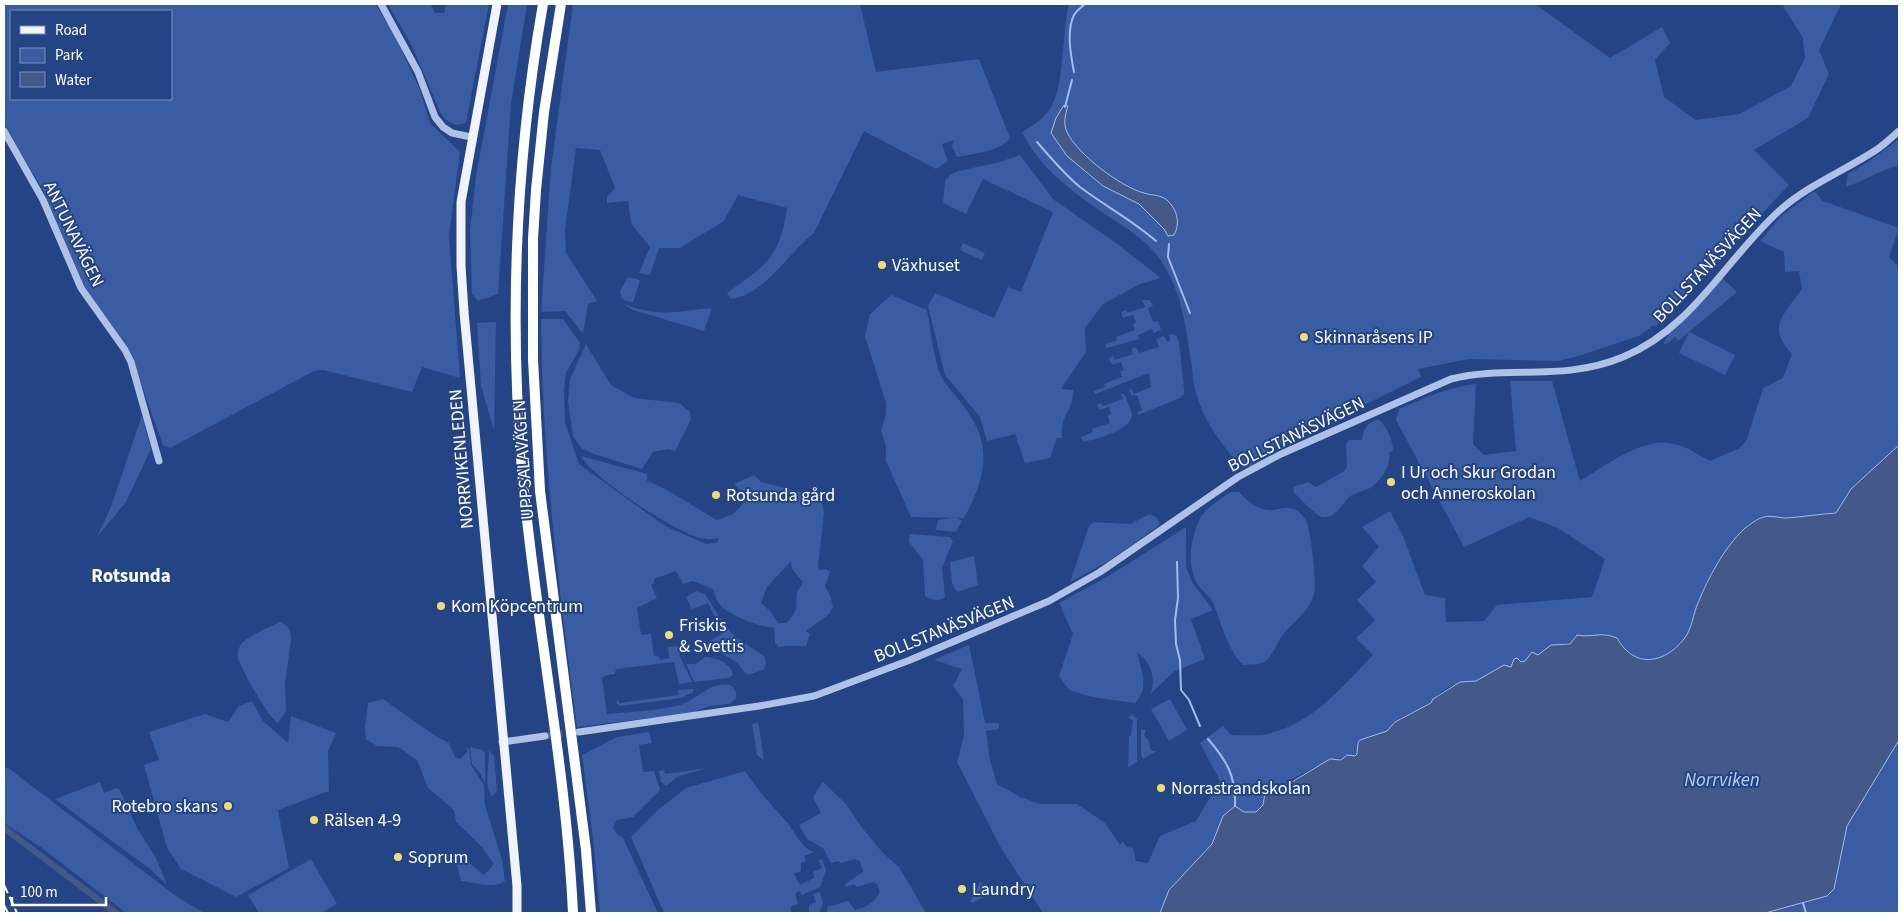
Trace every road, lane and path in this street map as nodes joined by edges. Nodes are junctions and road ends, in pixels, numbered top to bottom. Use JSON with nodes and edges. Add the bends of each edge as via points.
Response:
{"nodes":[{"id":1,"x":381,"y":4,"type":"edge"},
{"id":2,"x":497,"y":4,"type":"edge"},
{"id":3,"x":543,"y":4,"type":"edge"},
{"id":4,"x":561,"y":4,"type":"edge"},
{"id":5,"x":565,"y":4,"type":"edge"},
{"id":6,"x":553,"y":50,"type":"junction"},
{"id":7,"x":4,"y":131,"type":"edge"},
{"id":8,"x":1899,"y":131,"type":"edge"},
{"id":9,"x":471,"y":137,"type":"junction"},
{"id":10,"x":159,"y":461,"type":"dead end"},
{"id":11,"x":579,"y":732,"type":"tunnel mouth"},
{"id":12,"x":545,"y":736,"type":"tunnel mouth"},
{"id":13,"x":502,"y":742,"type":"junction"},
{"id":14,"x":517,"y":913,"type":"edge"},
{"id":15,"x":573,"y":913,"type":"edge"},
{"id":16,"x":591,"y":913,"type":"edge"}],
"edges":[{"from":1,"to":9,"type":"street","via":[[418,72],[435,117],[452,133]]},
{"from":2,"to":9,"type":"main road","name":"NORRVIKENLEDEN"},
{"from":3,"to":15,"type":"highway","name":"UPPSALAVÄGEN","via":[[523,144],[517,244],[518,409],[534,582],[570,852]]},
{"from":4,"to":6,"type":"highway","name":"UPPSALAVÄGEN"},
{"from":5,"to":6,"type":"highway"},
{"from":6,"to":16,"type":"highway","name":"UPPSALAVÄGEN","via":[[533,239],[536,425],[540,491],[586,850]]},
{"from":7,"to":10,"type":"street","name":"ANTUNAVÄGEN","via":[[43,200],[81,288],[131,362]]},
{"from":8,"to":11,"type":"street","name":"BOLLSTANÄSVÄGEN","via":[[1877,150],[1779,211],[1706,294],[1671,328],[1650,344],[1623,357],[1563,373],[1468,375],[1451,379],[1281,454],[1238,477],[1100,572],[1049,601],[910,660],[814,696]]},
{"from":9,"to":13,"type":"main road","name":"NORRVIKENLEDEN","via":[[461,202],[461,266]]},
{"from":12,"to":13,"type":"street"},
{"from":13,"to":14,"type":"main road","name":"NORRVIKENLEDEN"}]}
